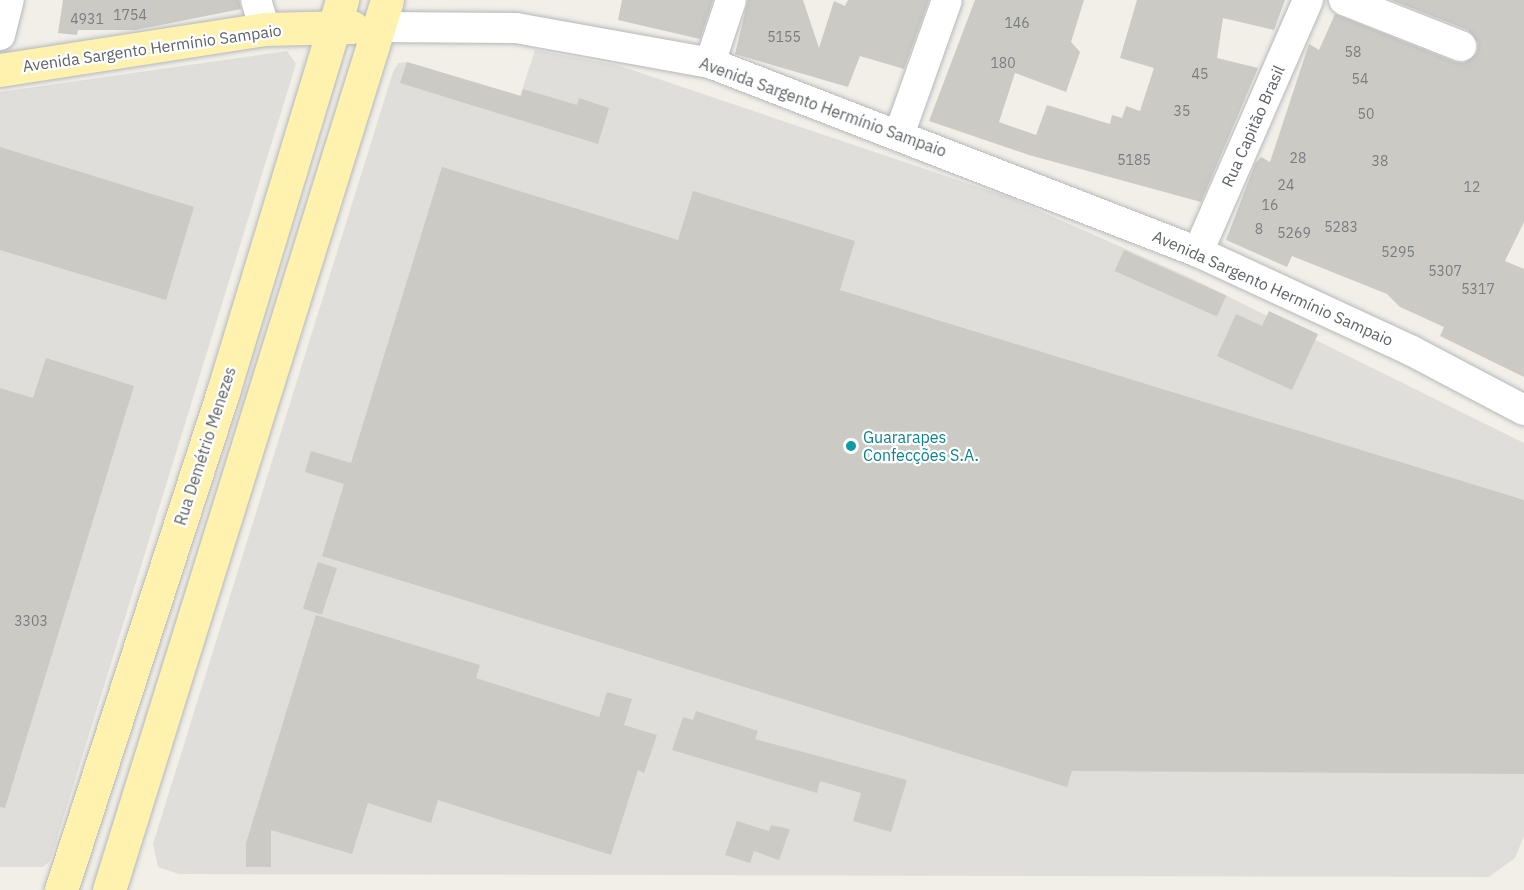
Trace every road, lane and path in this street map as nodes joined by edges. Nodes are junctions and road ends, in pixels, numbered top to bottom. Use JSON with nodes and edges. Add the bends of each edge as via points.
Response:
{"nodes":[{"id":1,"x":9,"y":0,"type":"edge"},
{"id":2,"x":731,"y":0,"type":"edge"},
{"id":3,"x":947,"y":0,"type":"edge"},
{"id":4,"x":1308,"y":0,"type":"edge"},
{"id":5,"x":1344,"y":0,"type":"edge"},
{"id":6,"x":382,"y":13,"type":"edge"},
{"id":7,"x":337,"y":14,"type":"edge"},
{"id":8,"x":261,"y":15,"type":"edge"},
{"id":9,"x":0,"y":35,"type":"edge"},
{"id":10,"x":1461,"y":46,"type":"dead end"},
{"id":11,"x":710,"y":63,"type":"junction"},
{"id":12,"x":0,"y":70,"type":"edge"},
{"id":13,"x":900,"y":132,"type":"junction"},
{"id":14,"x":1198,"y":252,"type":"junction"},
{"id":15,"x":1524,"y":410,"type":"edge"},
{"id":16,"x":61,"y":890,"type":"edge"},
{"id":17,"x":109,"y":890,"type":"edge"}],
"edges":[{"from":1,"to":9,"type":"street"},
{"from":2,"to":11,"type":"street"},
{"from":3,"to":13,"type":"street"},
{"from":4,"to":14,"type":"street","name":"Rua Capitão Brasil"},
{"from":5,"to":10,"type":"street"},
{"from":6,"to":7,"type":"main road","name":"Avenida Sargento Hermínio Sampaio"},
{"from":6,"to":11,"type":"street","name":"Avenida Sargento Hermínio Sampaio","via":[[507,27]]},
{"from":6,"to":17,"type":"main road"},
{"from":7,"to":8,"type":"main road","name":"Avenida Sargento Hermínio Sampaio"},
{"from":7,"to":16,"type":"main road","name":"Rua Demétrio Menezes","via":[[220,402]]},
{"from":8,"to":12,"type":"main road","name":"Avenida Sargento Hermínio Sampaio"},
{"from":11,"to":13,"type":"street","name":"Avenida Sargento Hermínio Sampaio"},
{"from":13,"to":14,"type":"street","name":"Avenida Sargento Hermínio Sampaio"},
{"from":14,"to":15,"type":"street","name":"Avenida Sargento Hermínio Sampaio","via":[[1412,351]]}]}
